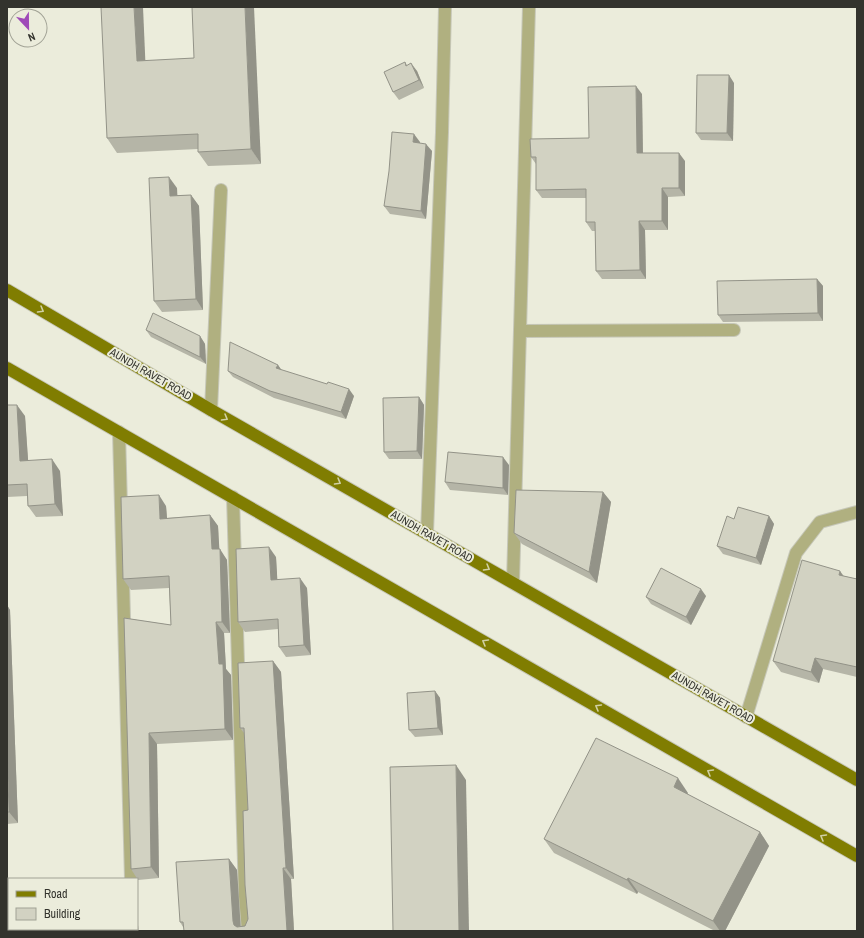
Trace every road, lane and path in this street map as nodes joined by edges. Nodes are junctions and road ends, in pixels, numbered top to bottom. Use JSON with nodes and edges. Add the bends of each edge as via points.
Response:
{"nodes":[{"id":1,"x":445,"y":7,"type":"edge"},
{"id":2,"x":529,"y":7,"type":"edge"},
{"id":3,"x":221,"y":190,"type":"dead end"},
{"id":4,"x":7,"y":290,"type":"edge"},
{"id":5,"x":734,"y":330,"type":"dead end"},
{"id":6,"x":520,"y":331,"type":"junction"},
{"id":7,"x":7,"y":368,"type":"edge"},
{"id":8,"x":211,"y":410,"type":"junction"},
{"id":9,"x":119,"y":432,"type":"junction"},
{"id":10,"x":233,"y":498,"type":"junction"},
{"id":11,"x":857,"y":512,"type":"edge"},
{"id":12,"x":427,"y":533,"type":"junction"},
{"id":13,"x":513,"y":582,"type":"junction"},
{"id":14,"x":746,"y":716,"type":"junction"},
{"id":15,"x":857,"y":780,"type":"edge"},
{"id":16,"x":857,"y":856,"type":"edge"},
{"id":17,"x":131,"y":878,"type":"edge"},
{"id":18,"x":248,"y":931,"type":"edge"}],
"edges":[{"from":1,"to":12,"type":"street"},
{"from":2,"to":6,"type":"street"},
{"from":3,"to":8,"type":"street"},
{"from":4,"to":8,"type":"main road","name":"AUNDH RAVET ROAD","one_way":true},
{"from":5,"to":6,"type":"street"},
{"from":6,"to":13,"type":"street"},
{"from":7,"to":9,"type":"main road"},
{"from":8,"to":12,"type":"main road","name":"AUNDH RAVET ROAD","one_way":true},
{"from":9,"to":10,"type":"main road"},
{"from":9,"to":17,"type":"street"},
{"from":16,"to":10,"type":"main road","one_way":true},
{"from":10,"to":18,"type":"street"},
{"from":11,"to":14,"type":"street","via":[[820,522],[796,553]]},
{"from":12,"to":13,"type":"main road","name":"AUNDH RAVET ROAD","one_way":true},
{"from":13,"to":14,"type":"main road","name":"AUNDH RAVET ROAD"},
{"from":14,"to":15,"type":"main road","name":"AUNDH RAVET ROAD"}]}
